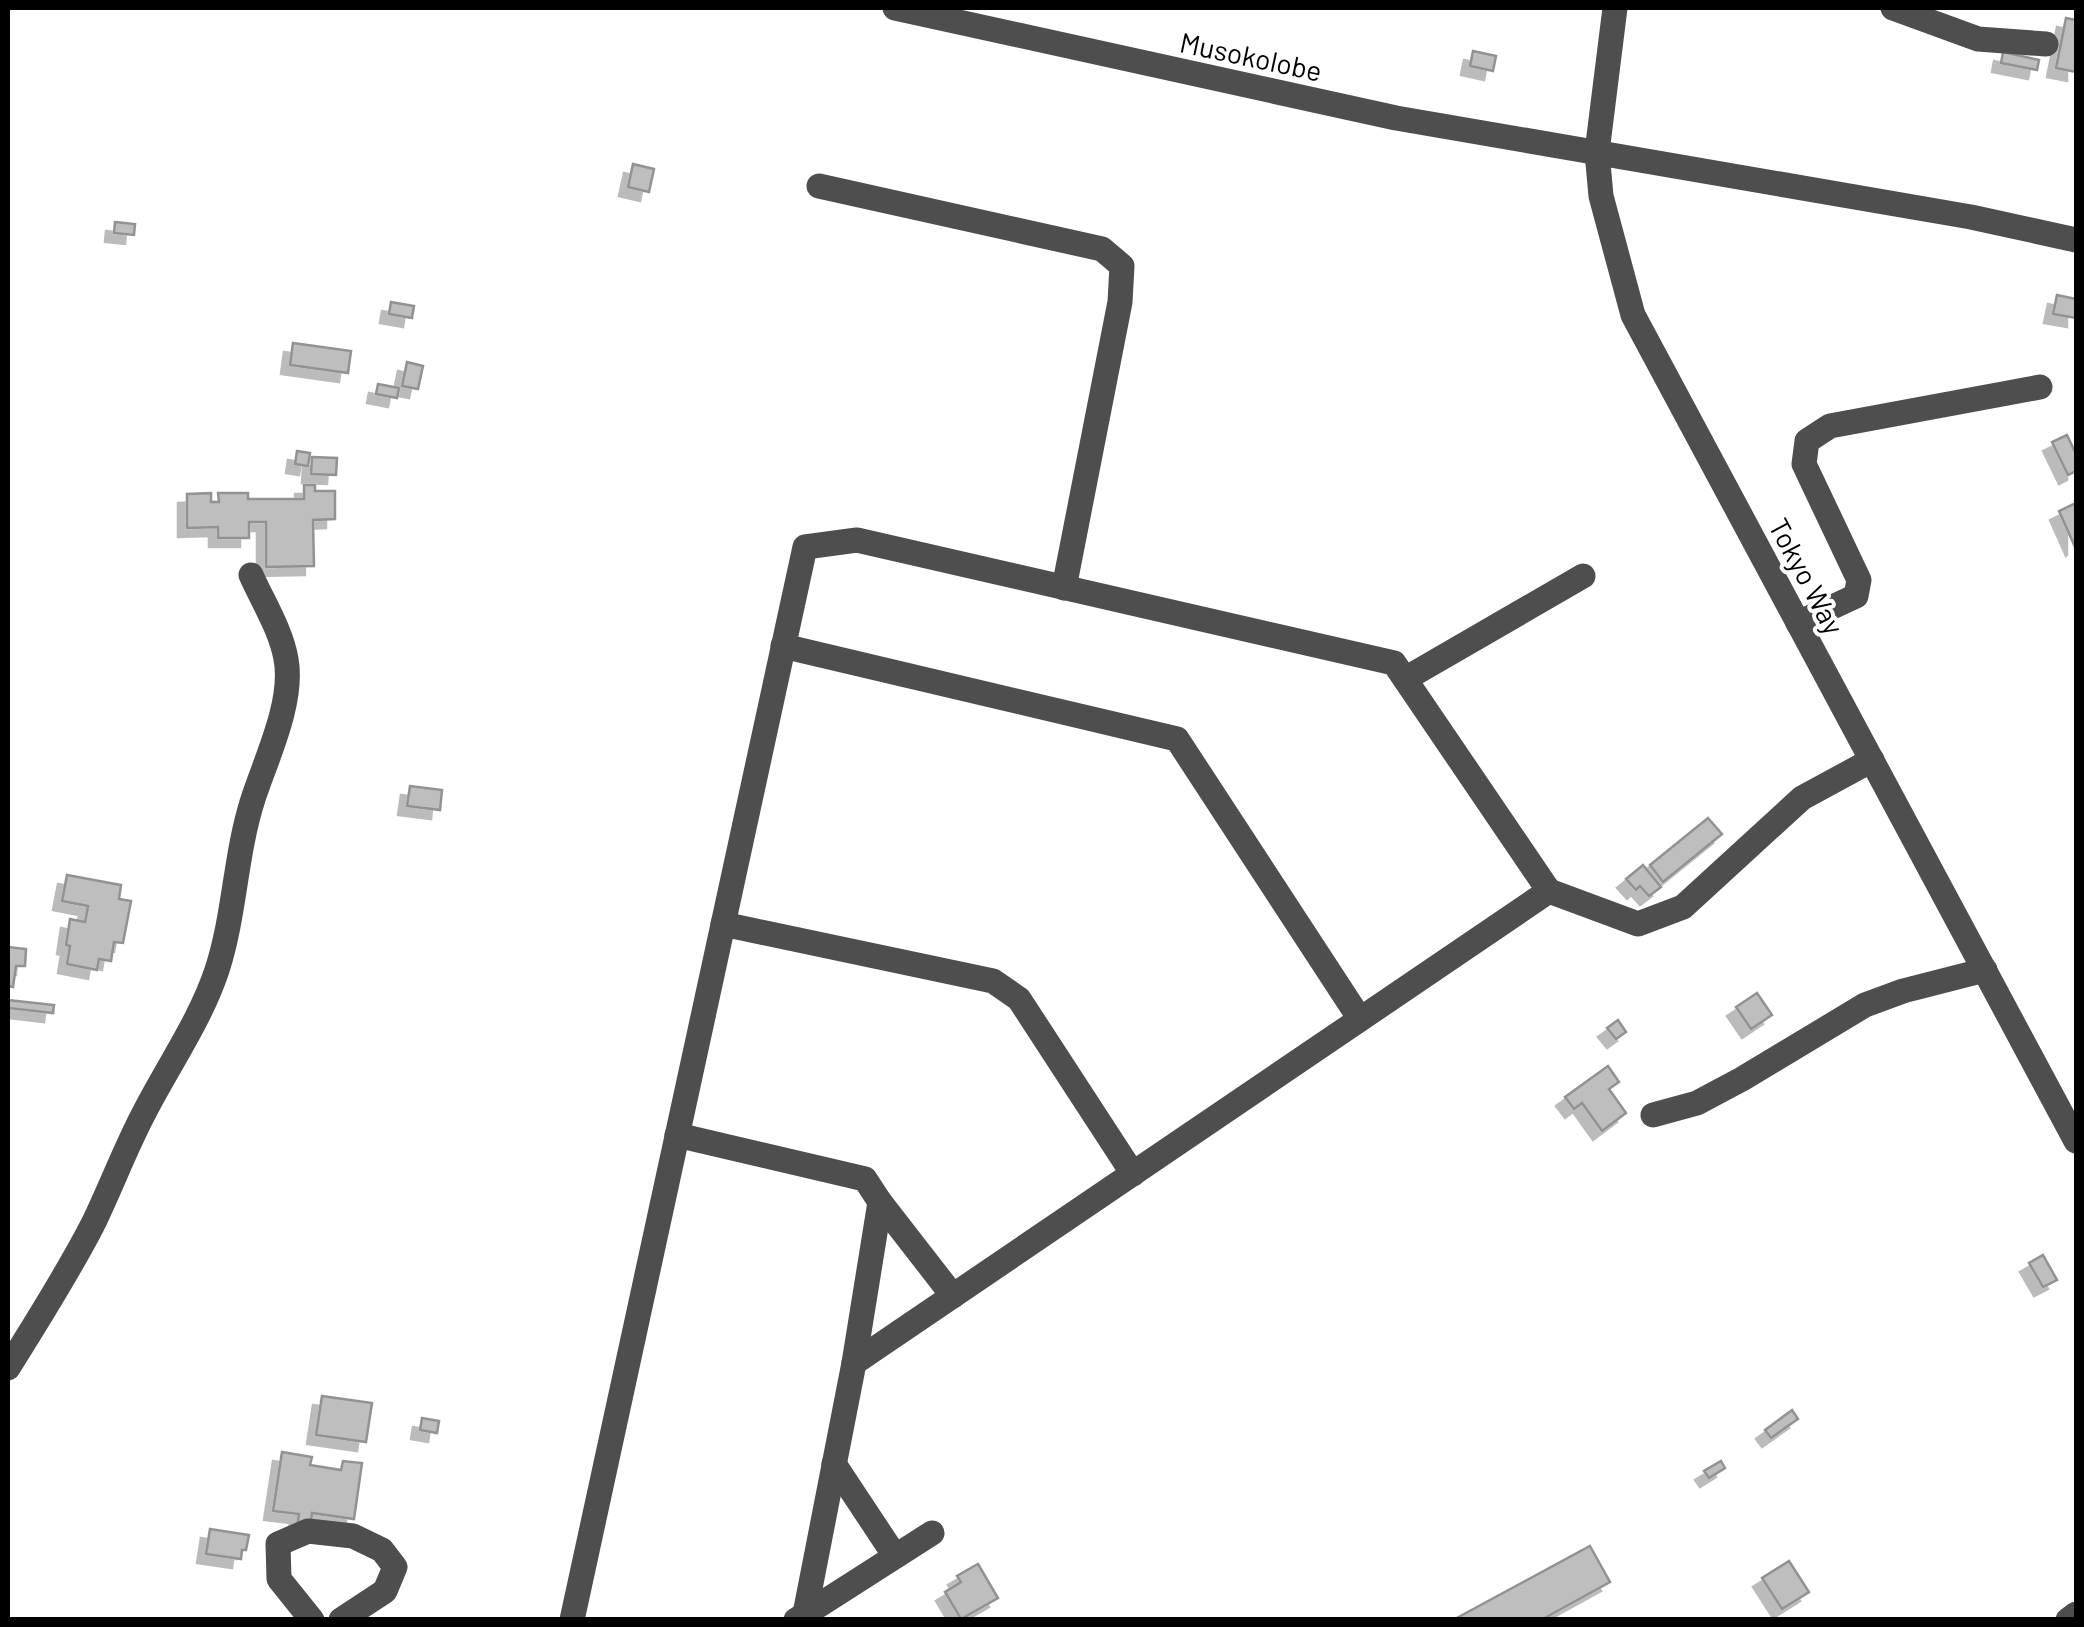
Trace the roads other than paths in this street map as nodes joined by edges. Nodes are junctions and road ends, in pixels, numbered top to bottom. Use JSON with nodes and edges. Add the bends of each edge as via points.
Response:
{"nodes":[{"id":1,"x":894,"y":8,"type":"edge"},
{"id":2,"x":1615,"y":8,"type":"edge"},
{"id":3,"x":1893,"y":8,"type":"edge"},
{"id":4,"x":2046,"y":44,"type":"dead end"},
{"id":5,"x":1597,"y":152,"type":"junction"},
{"id":6,"x":819,"y":186,"type":"dead end"},
{"id":7,"x":2076,"y":240,"type":"edge"},
{"id":8,"x":2040,"y":387,"type":"dead end"},
{"id":9,"x":251,"y":575,"type":"dead end"},
{"id":10,"x":1583,"y":576,"type":"dead end"},
{"id":11,"x":1064,"y":588,"type":"junction"},
{"id":12,"x":1798,"y":622,"type":"junction"},
{"id":13,"x":783,"y":646,"type":"junction"},
{"id":14,"x":1405,"y":679,"type":"junction"},
{"id":15,"x":1872,"y":760,"type":"junction"},
{"id":16,"x":1549,"y":891,"type":"junction"},
{"id":17,"x":723,"y":924,"type":"junction"},
{"id":18,"x":1985,"y":970,"type":"junction"},
{"id":19,"x":1360,"y":1019,"type":"junction"},
{"id":20,"x":1653,"y":1115,"type":"dead end"},
{"id":21,"x":677,"y":1135,"type":"junction"},
{"id":22,"x":2076,"y":1141,"type":"edge"},
{"id":23,"x":1133,"y":1174,"type":"junction"},
{"id":24,"x":880,"y":1202,"type":"junction"},
{"id":25,"x":953,"y":1296,"type":"junction"},
{"id":26,"x":854,"y":1363,"type":"junction"},
{"id":27,"x":8,"y":1368,"type":"edge"},
{"id":28,"x":834,"y":1464,"type":"junction"},
{"id":29,"x":932,"y":1533,"type":"dead end"},
{"id":30,"x":896,"y":1556,"type":"junction"},
{"id":31,"x":2076,"y":1614,"type":"edge"},
{"id":32,"x":801,"y":1617,"type":"edge"},
{"id":33,"x":312,"y":1620,"type":"edge"},
{"id":34,"x":340,"y":1620,"type":"edge"},
{"id":35,"x":572,"y":1620,"type":"edge"},
{"id":36,"x":2068,"y":1620,"type":"edge"}],
"edges":[{"from":1,"to":5,"type":"street","name":"Musokolobe","via":[[1396,118]]},
{"from":2,"to":5,"type":"street","name":"Tokyo Way"},
{"from":3,"to":4,"type":"street","via":[[1978,40]]},
{"from":5,"to":7,"type":"street","name":"Musokolobe"},
{"from":5,"to":12,"type":"street","name":"Tokyo Way","via":[[1601,196],[1633,315]]},
{"from":6,"to":11,"type":"street","via":[[1102,249],[1122,266]]},
{"from":8,"to":12,"type":"street","via":[[1830,426],[1807,442],[1804,464],[1859,580],[1856,596]]},
{"from":9,"to":27,"type":"street","via":[[286,659],[286,692],[240,847],[216,973],[91,1228]]},
{"from":10,"to":14,"type":"street"},
{"from":11,"to":13,"type":"street","via":[[857,540],[804,547]]},
{"from":11,"to":14,"type":"street","via":[[1394,663]]},
{"from":12,"to":15,"type":"street","name":"Tokyo Way"},
{"from":13,"to":17,"type":"street"},
{"from":13,"to":19,"type":"street","via":[[1177,738]]},
{"from":14,"to":16,"type":"street"},
{"from":15,"to":16,"type":"street","via":[[1802,798],[1683,907],[1638,924]]},
{"from":15,"to":18,"type":"street","name":"Tokyo Way"},
{"from":16,"to":19,"type":"street"},
{"from":17,"to":21,"type":"street"},
{"from":17,"to":23,"type":"street","via":[[993,981],[1019,1000]]},
{"from":18,"to":20,"type":"street","via":[[1865,1005],[1697,1103]]},
{"from":18,"to":22,"type":"street","name":"Tokyo Way"},
{"from":19,"to":23,"type":"street"},
{"from":21,"to":24,"type":"street","via":[[865,1179]]},
{"from":21,"to":35,"type":"street"},
{"from":23,"to":25,"type":"street"},
{"from":24,"to":25,"type":"street"},
{"from":24,"to":26,"type":"street"},
{"from":25,"to":26,"type":"street"},
{"from":26,"to":28,"type":"street"},
{"from":28,"to":30,"type":"street"},
{"from":28,"to":32,"type":"street"},
{"from":29,"to":30,"type":"street"},
{"from":30,"to":32,"type":"street"},
{"from":31,"to":36,"type":"street"},
{"from":33,"to":34,"type":"street","via":[[280,1579],[278,1544],[308,1531],[353,1536],[382,1550],[395,1567],[385,1590]]}]}
